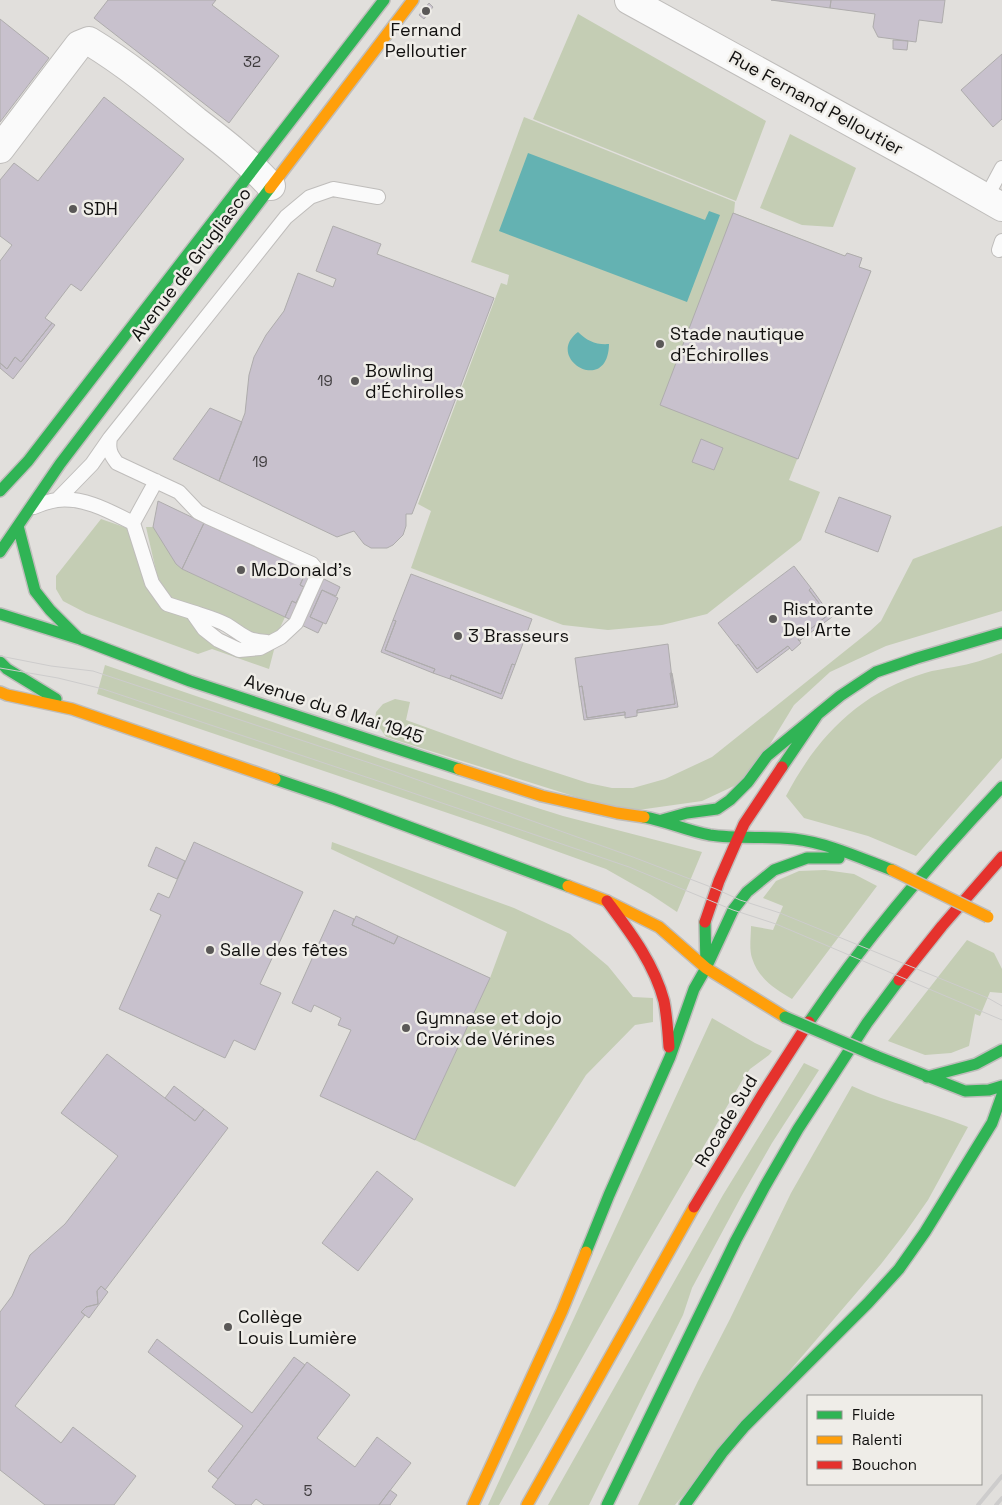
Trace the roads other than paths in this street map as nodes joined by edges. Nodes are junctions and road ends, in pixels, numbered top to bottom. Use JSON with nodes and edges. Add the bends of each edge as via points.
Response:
{"nodes":[{"id":1,"x":384,"y":0,"type":"edge"},
{"id":2,"x":413,"y":0,"type":"edge"},
{"id":3,"x":629,"y":0,"type":"edge"},
{"id":4,"x":0,"y":148,"type":"edge"},
{"id":5,"x":1002,"y":168,"type":"edge"},
{"id":6,"x":263,"y":178,"type":"junction"},
{"id":7,"x":378,"y":197,"type":"dead end"},
{"id":8,"x":994,"y":202,"type":"edge"},
{"id":9,"x":110,"y":438,"type":"junction"},
{"id":10,"x":156,"y":481,"type":"junction"},
{"id":11,"x":2,"y":496,"type":"edge"},
{"id":12,"x":57,"y":500,"type":"junction"},
{"id":13,"x":29,"y":508,"type":"junction"},
{"id":14,"x":133,"y":523,"type":"junction"},
{"id":15,"x":18,"y":526,"type":"junction"},
{"id":16,"x":0,"y":552,"type":"edge"},
{"id":17,"x":0,"y":614,"type":"edge"},
{"id":18,"x":1002,"y":633,"type":"edge"},
{"id":19,"x":80,"y":639,"type":"junction"},
{"id":20,"x":56,"y":642,"type":"dead end"},
{"id":21,"x":0,"y":662,"type":"edge"},
{"id":22,"x":2,"y":694,"type":"edge"},
{"id":23,"x":72,"y":709,"type":"junction"},
{"id":24,"x":818,"y":714,"type":"junction"},
{"id":25,"x":1002,"y":787,"type":"edge"},
{"id":26,"x":662,"y":820,"type":"junction"},
{"id":27,"x":739,"y":836,"type":"junction"},
{"id":28,"x":1002,"y":857,"type":"edge"},
{"id":29,"x":858,"y":858,"type":"junction"},
{"id":30,"x":607,"y":901,"type":"junction"},
{"id":31,"x":992,"y":919,"type":"dead end"},
{"id":32,"x":706,"y":968,"type":"junction"},
{"id":33,"x":1002,"y":1050,"type":"edge"},
{"id":34,"x":670,"y":1057,"type":"junction"},
{"id":35,"x":927,"y":1077,"type":"junction"},
{"id":36,"x":1002,"y":1086,"type":"edge"},
{"id":37,"x":1002,"y":1095,"type":"edge"},
{"id":38,"x":473,"y":1505,"type":"edge"},
{"id":39,"x":527,"y":1505,"type":"edge"},
{"id":40,"x":607,"y":1505,"type":"edge"},
{"id":41,"x":685,"y":1505,"type":"edge"}],
"edges":[{"from":1,"to":6,"type":"main road","name":"Avenue de Grugliasco"},
{"from":2,"to":6,"type":"main road","name":"Avenue de Grugliasco"},
{"from":3,"to":8,"type":"street","name":"Rue Fernand Pelloutier"},
{"from":4,"to":6,"type":"street","via":[[79,44],[89,41],[113,55],[172,101]]},
{"from":5,"to":8,"type":"lane"},
{"from":6,"to":11,"type":"main road","name":"Avenue de Grugliasco"},
{"from":6,"to":13,"type":"main road","name":"Avenue de Grugliasco"},
{"from":7,"to":9,"type":"lane","via":[[333,189],[310,197],[286,217]]},
{"from":9,"to":10,"type":"lane","via":[[110,454],[117,463]]},
{"from":9,"to":12,"type":"lane","via":[[92,464]]},
{"from":10,"to":14,"type":"lane"},
{"from":10,"to":14,"type":"lane","via":[[179,492],[198,512],[312,564],[317,576],[296,623],[281,637],[260,648],[239,650],[218,640],[204,629],[192,612],[167,604],[152,583]]},
{"from":12,"to":13,"type":"lane"},
{"from":12,"to":14,"type":"lane","via":[[95,504]]},
{"from":13,"to":15,"type":"main road","name":"Avenue de Grugliasco"},
{"from":15,"to":16,"type":"main road","name":"Avenue de Grugliasco"},
{"from":15,"to":19,"type":"main road","via":[[35,591]]},
{"from":17,"to":19,"type":"main road","name":"Avenue du 8 Mai 1945"},
{"from":18,"to":24,"type":"main road","via":[[876,672]]},
{"from":19,"to":20,"type":"main road"},
{"from":19,"to":26,"type":"main road","name":"Avenue du 8 Mai 1945","via":[[190,681],[542,796]]},
{"from":21,"to":23,"type":"main road"},
{"from":22,"to":23,"type":"main road"},
{"from":23,"to":30,"type":"main road","via":[[334,799]]},
{"from":24,"to":26,"type":"main road","via":[[767,756],[748,782],[717,809]]},
{"from":24,"to":27,"type":"main road"},
{"from":25,"to":39,"type":"main road","name":"Rocade Sud","via":[[888,915],[836,984],[752,1109]]},
{"from":26,"to":27,"type":"main road","via":[[711,835]]},
{"from":27,"to":29,"type":"main road","via":[[824,844]]},
{"from":27,"to":32,"type":"main road","via":[[704,925]]},
{"from":28,"to":40,"type":"main road","via":[[905,972],[798,1129],[736,1240]]},
{"from":29,"to":31,"type":"main road","bridge":true,"via":[[892,870]]},
{"from":29,"to":32,"type":"main road","via":[[807,858],[774,870],[747,892],[733,910]]},
{"from":30,"to":32,"type":"main road","via":[[659,927]]},
{"from":30,"to":34,"type":"main road","via":[[644,950],[656,974],[668,1021]]},
{"from":32,"to":34,"type":"main road","via":[[694,989]]},
{"from":32,"to":35,"type":"main road","bridge":true,"via":[[785,1016]]},
{"from":33,"to":35,"type":"main road","via":[[967,1068]]},
{"from":34,"to":38,"type":"main road","via":[[562,1311]]},
{"from":35,"to":36,"type":"main road","via":[[965,1090],[989,1090]]},
{"from":37,"to":41,"type":"main road","via":[[992,1122],[925,1232],[898,1269],[745,1426]]}]}
